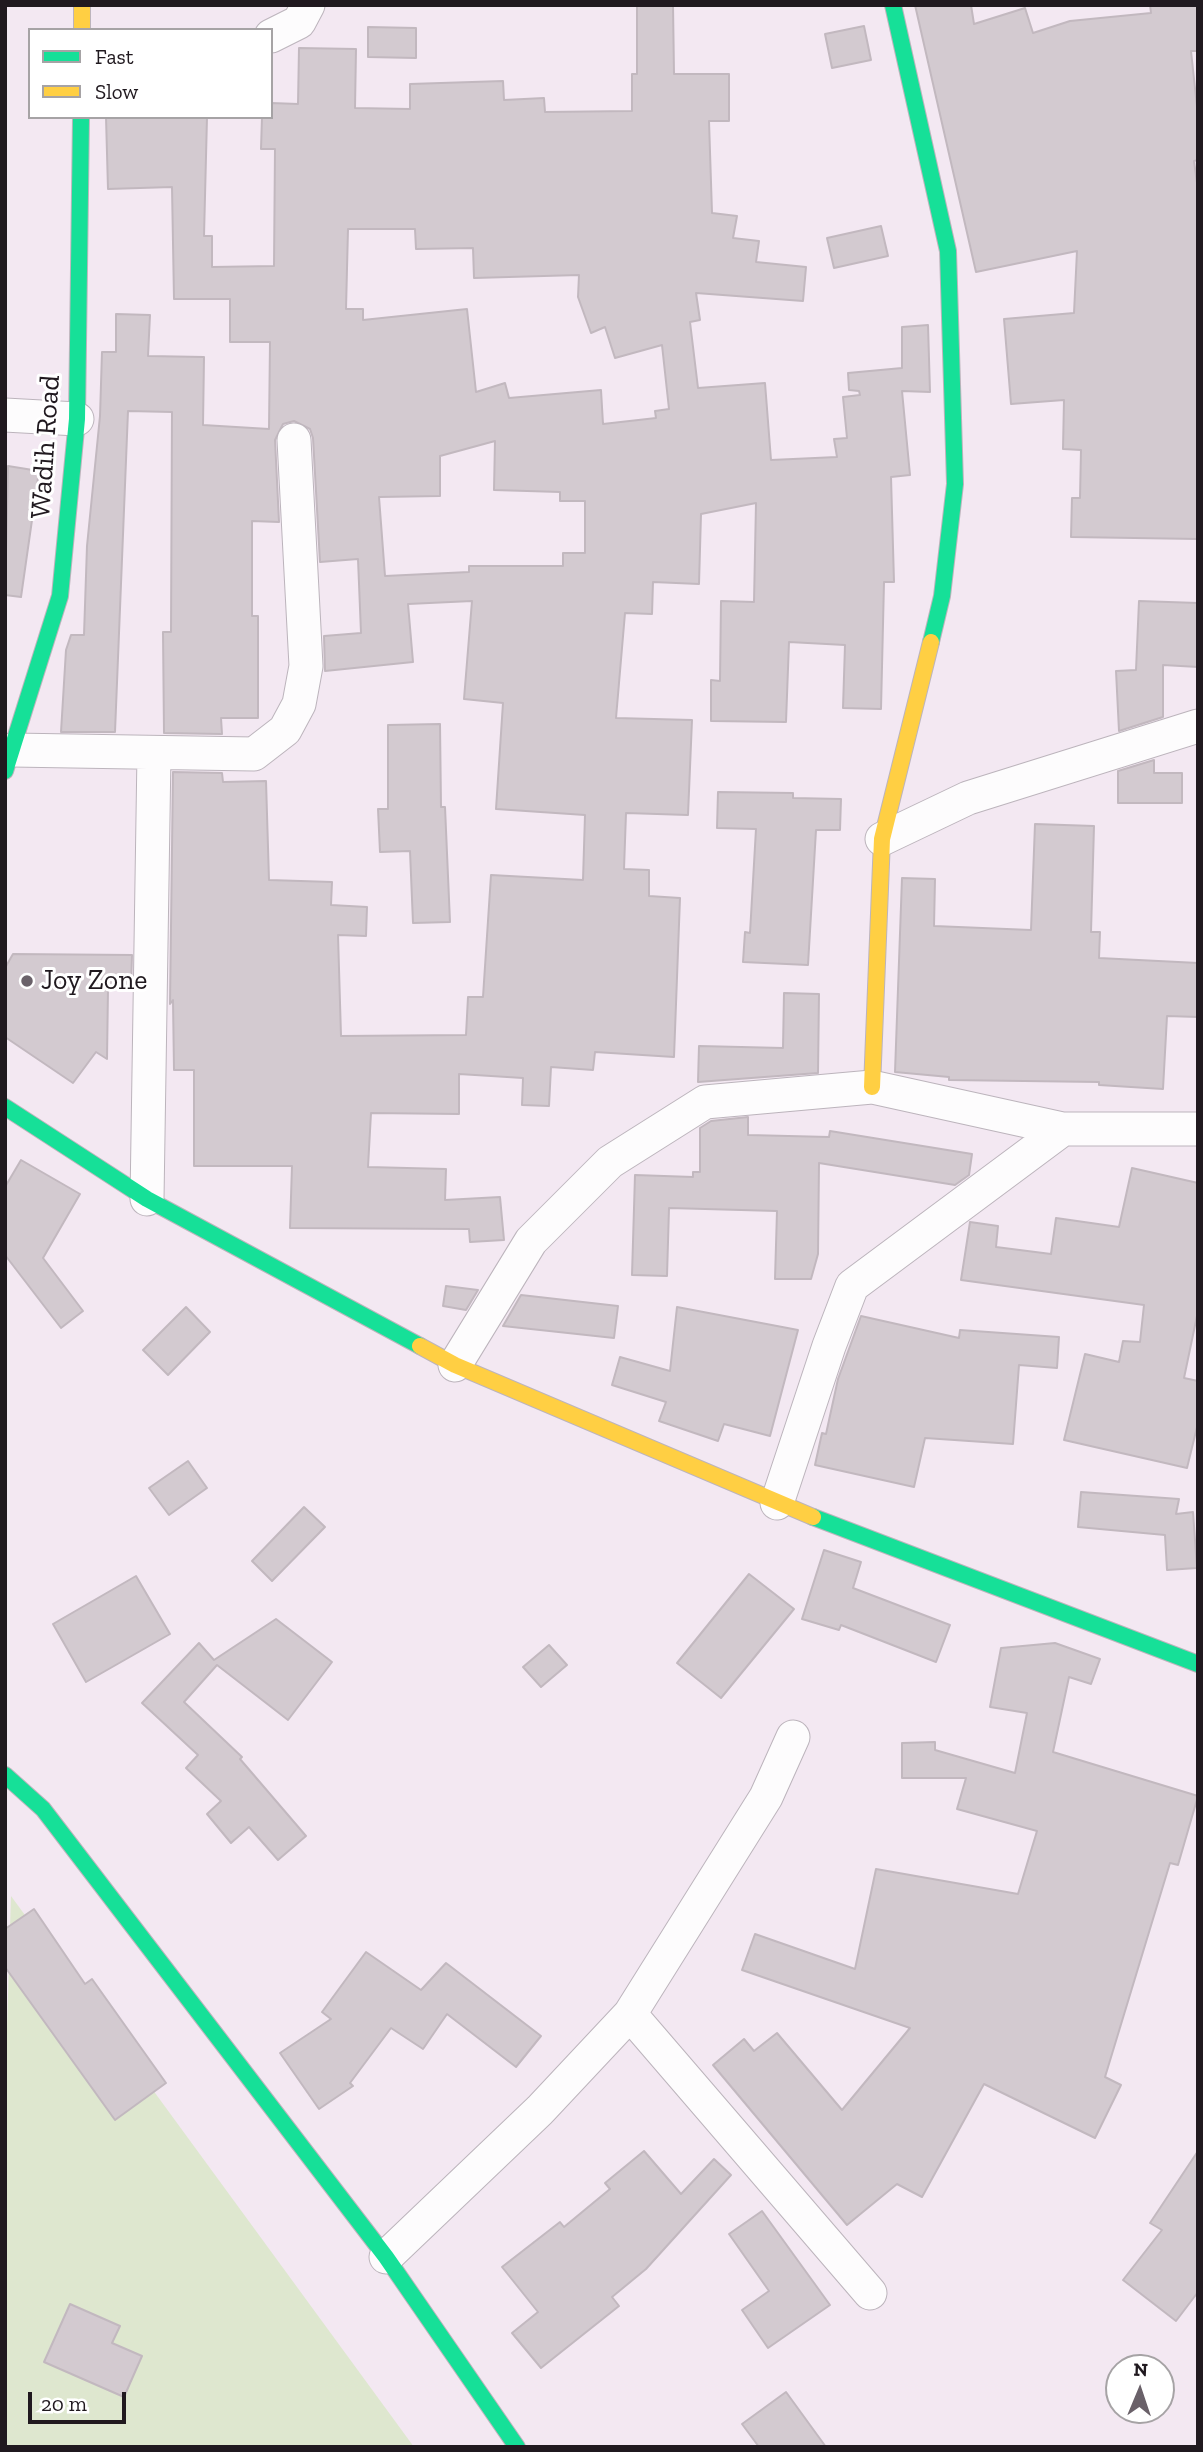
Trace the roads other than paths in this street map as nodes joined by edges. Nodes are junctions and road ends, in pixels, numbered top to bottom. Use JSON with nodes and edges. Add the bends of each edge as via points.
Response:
{"nodes":[{"id":1,"x":82,"y":5,"type":"edge"},
{"id":2,"x":308,"y":5,"type":"edge"},
{"id":3,"x":893,"y":5,"type":"edge"},
{"id":4,"x":82,"y":28,"type":"edge"},
{"id":5,"x":273,"y":35,"type":"edge"},
{"id":6,"x":81,"y":119,"type":"edge"},
{"id":7,"x":5,"y":415,"type":"edge"},
{"id":8,"x":77,"y":419,"type":"junction"},
{"id":9,"x":294,"y":440,"type":"dead end"},
{"id":10,"x":1198,"y":726,"type":"edge"},
{"id":11,"x":154,"y":753,"type":"junction"},
{"id":12,"x":9,"y":760,"type":"edge"},
{"id":13,"x":882,"y":839,"type":"junction"},
{"id":14,"x":872,"y":1087,"type":"junction"},
{"id":15,"x":5,"y":1107,"type":"edge"},
{"id":16,"x":1063,"y":1129,"type":"junction"},
{"id":17,"x":1198,"y":1129,"type":"edge"},
{"id":18,"x":147,"y":1199,"type":"junction"},
{"id":19,"x":455,"y":1365,"type":"junction"},
{"id":20,"x":777,"y":1503,"type":"junction"},
{"id":21,"x":1198,"y":1664,"type":"edge"},
{"id":22,"x":793,"y":1737,"type":"dead end"},
{"id":23,"x":5,"y":1775,"type":"edge"},
{"id":24,"x":630,"y":2014,"type":"junction"},
{"id":25,"x":386,"y":2257,"type":"junction"},
{"id":26,"x":870,"y":2292,"type":"dead end"},
{"id":27,"x":517,"y":2447,"type":"edge"}],
"edges":[{"from":1,"to":4,"type":"street"},
{"from":2,"to":5,"type":"street","via":[[299,22]]},
{"from":3,"to":13,"type":"street","via":[[948,251],[955,484],[942,596]]},
{"from":6,"to":8,"type":"street","name":"Wadih Road"},
{"from":7,"to":8,"type":"street"},
{"from":8,"to":12,"type":"street","name":"Wadih Road","via":[[60,596]]},
{"from":9,"to":11,"type":"street","via":[[306,666],[299,704],[285,730],[254,754]]},
{"from":10,"to":13,"type":"street","via":[[968,798]]},
{"from":11,"to":12,"type":"street"},
{"from":11,"to":18,"type":"street"},
{"from":13,"to":14,"type":"street"},
{"from":14,"to":16,"type":"street"},
{"from":14,"to":19,"type":"street","via":[[705,1102],[610,1162],[530,1241]]},
{"from":15,"to":18,"type":"street"},
{"from":16,"to":17,"type":"street"},
{"from":16,"to":20,"type":"street","via":[[852,1286]]},
{"from":18,"to":19,"type":"street"},
{"from":19,"to":20,"type":"street"},
{"from":20,"to":21,"type":"street"},
{"from":22,"to":24,"type":"street","via":[[766,1797]]},
{"from":23,"to":25,"type":"street","via":[[43,1809]]},
{"from":24,"to":25,"type":"street","via":[[540,2110]]},
{"from":24,"to":26,"type":"street"},
{"from":25,"to":27,"type":"street"}]}
